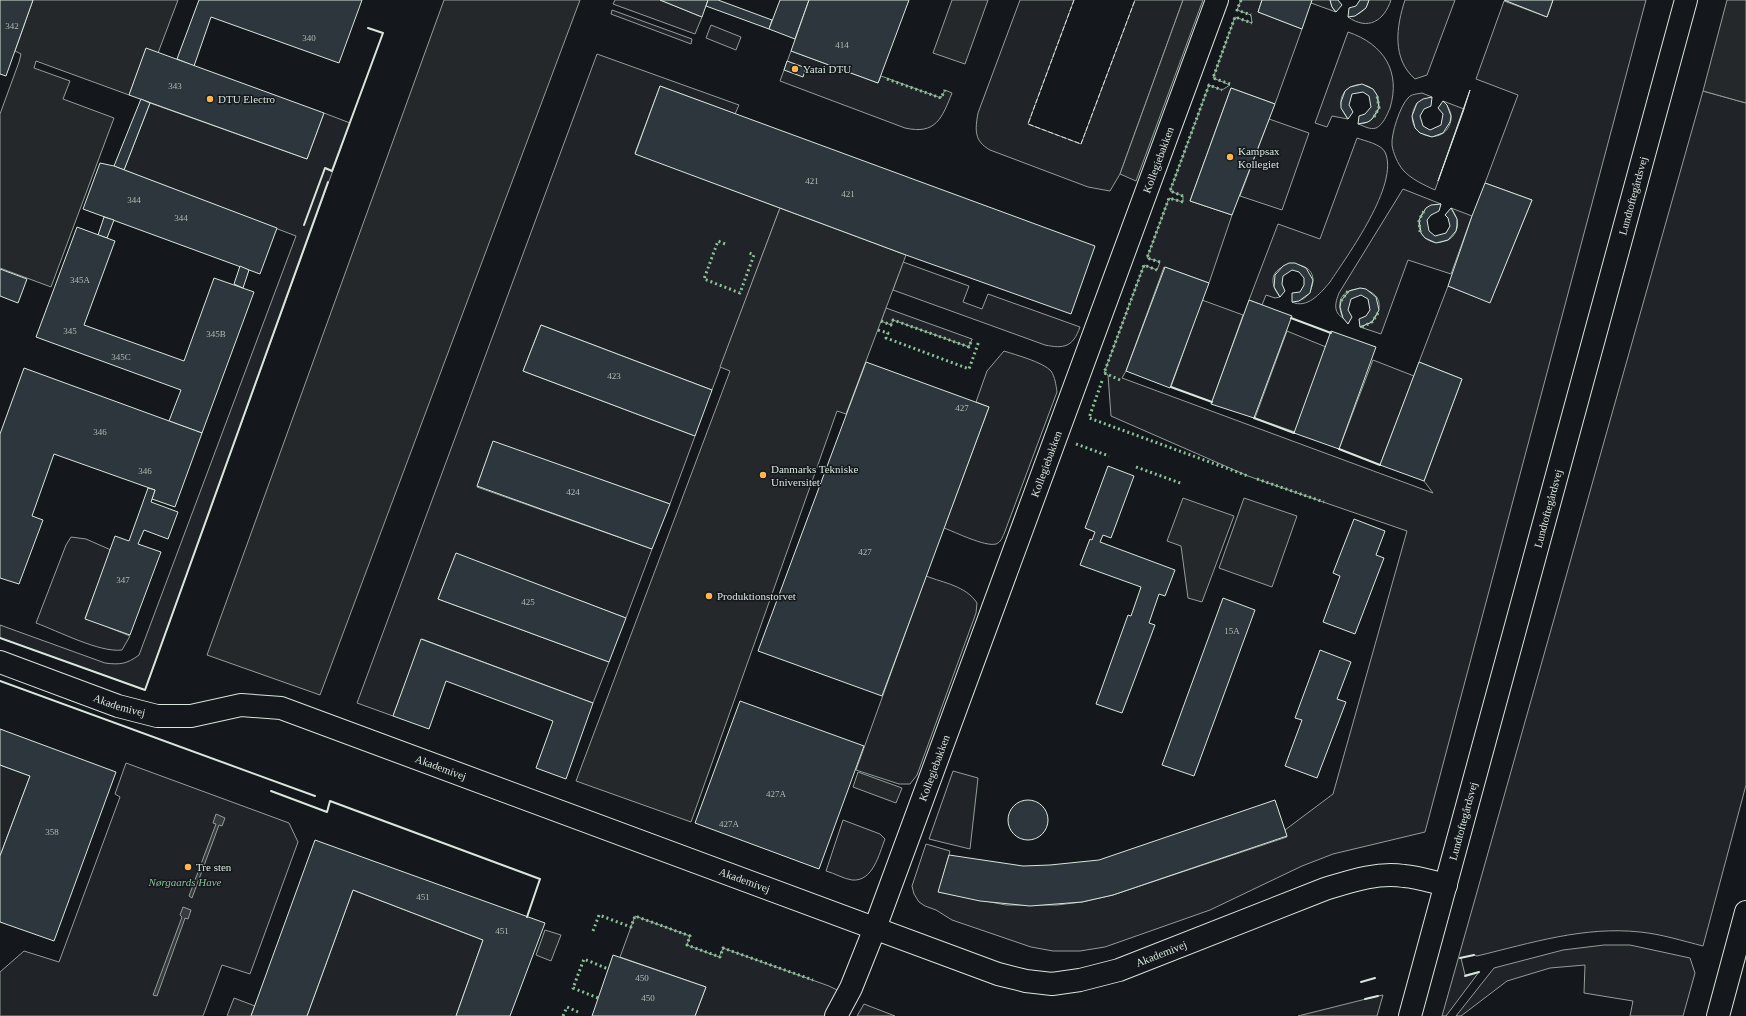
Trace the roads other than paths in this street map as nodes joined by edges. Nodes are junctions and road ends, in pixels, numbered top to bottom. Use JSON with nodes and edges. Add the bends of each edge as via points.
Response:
{"nodes":[{"id":1,"x":1218,"y":0,"type":"edge"},
{"id":2,"x":1686,"y":0,"type":"edge"},
{"id":3,"x":0,"y":662,"type":"edge"},
{"id":4,"x":1446,"y":885,"type":"junction"},
{"id":5,"x":1746,"y":912,"type":"edge"},
{"id":6,"x":875,"y":928,"type":"junction"},
{"id":7,"x":836,"y":1016,"type":"edge"},
{"id":8,"x":1410,"y":1016,"type":"edge"},
{"id":9,"x":1718,"y":1016,"type":"edge"}],
"edges":[{"from":1,"to":6,"type":"main road","name":"Kollegiebakken"},
{"from":2,"to":4,"type":"main road","name":"Lundtoftegårdsvej"},
{"from":3,"to":6,"type":"main road","name":"Akademivej","via":[[118,706],[157,716],[191,716],[226,706],[241,705],[281,708]]},
{"from":4,"to":6,"type":"main road","name":"Akademivej","via":[[1404,876],[1381,875],[1354,880],[1119,970],[1052,984],[998,974]]},
{"from":4,"to":8,"type":"main road","name":"Lundtoftegårdsvej"},
{"from":5,"to":9,"type":"main road"},
{"from":6,"to":7,"type":"main road","via":[[851,988]]}]}
